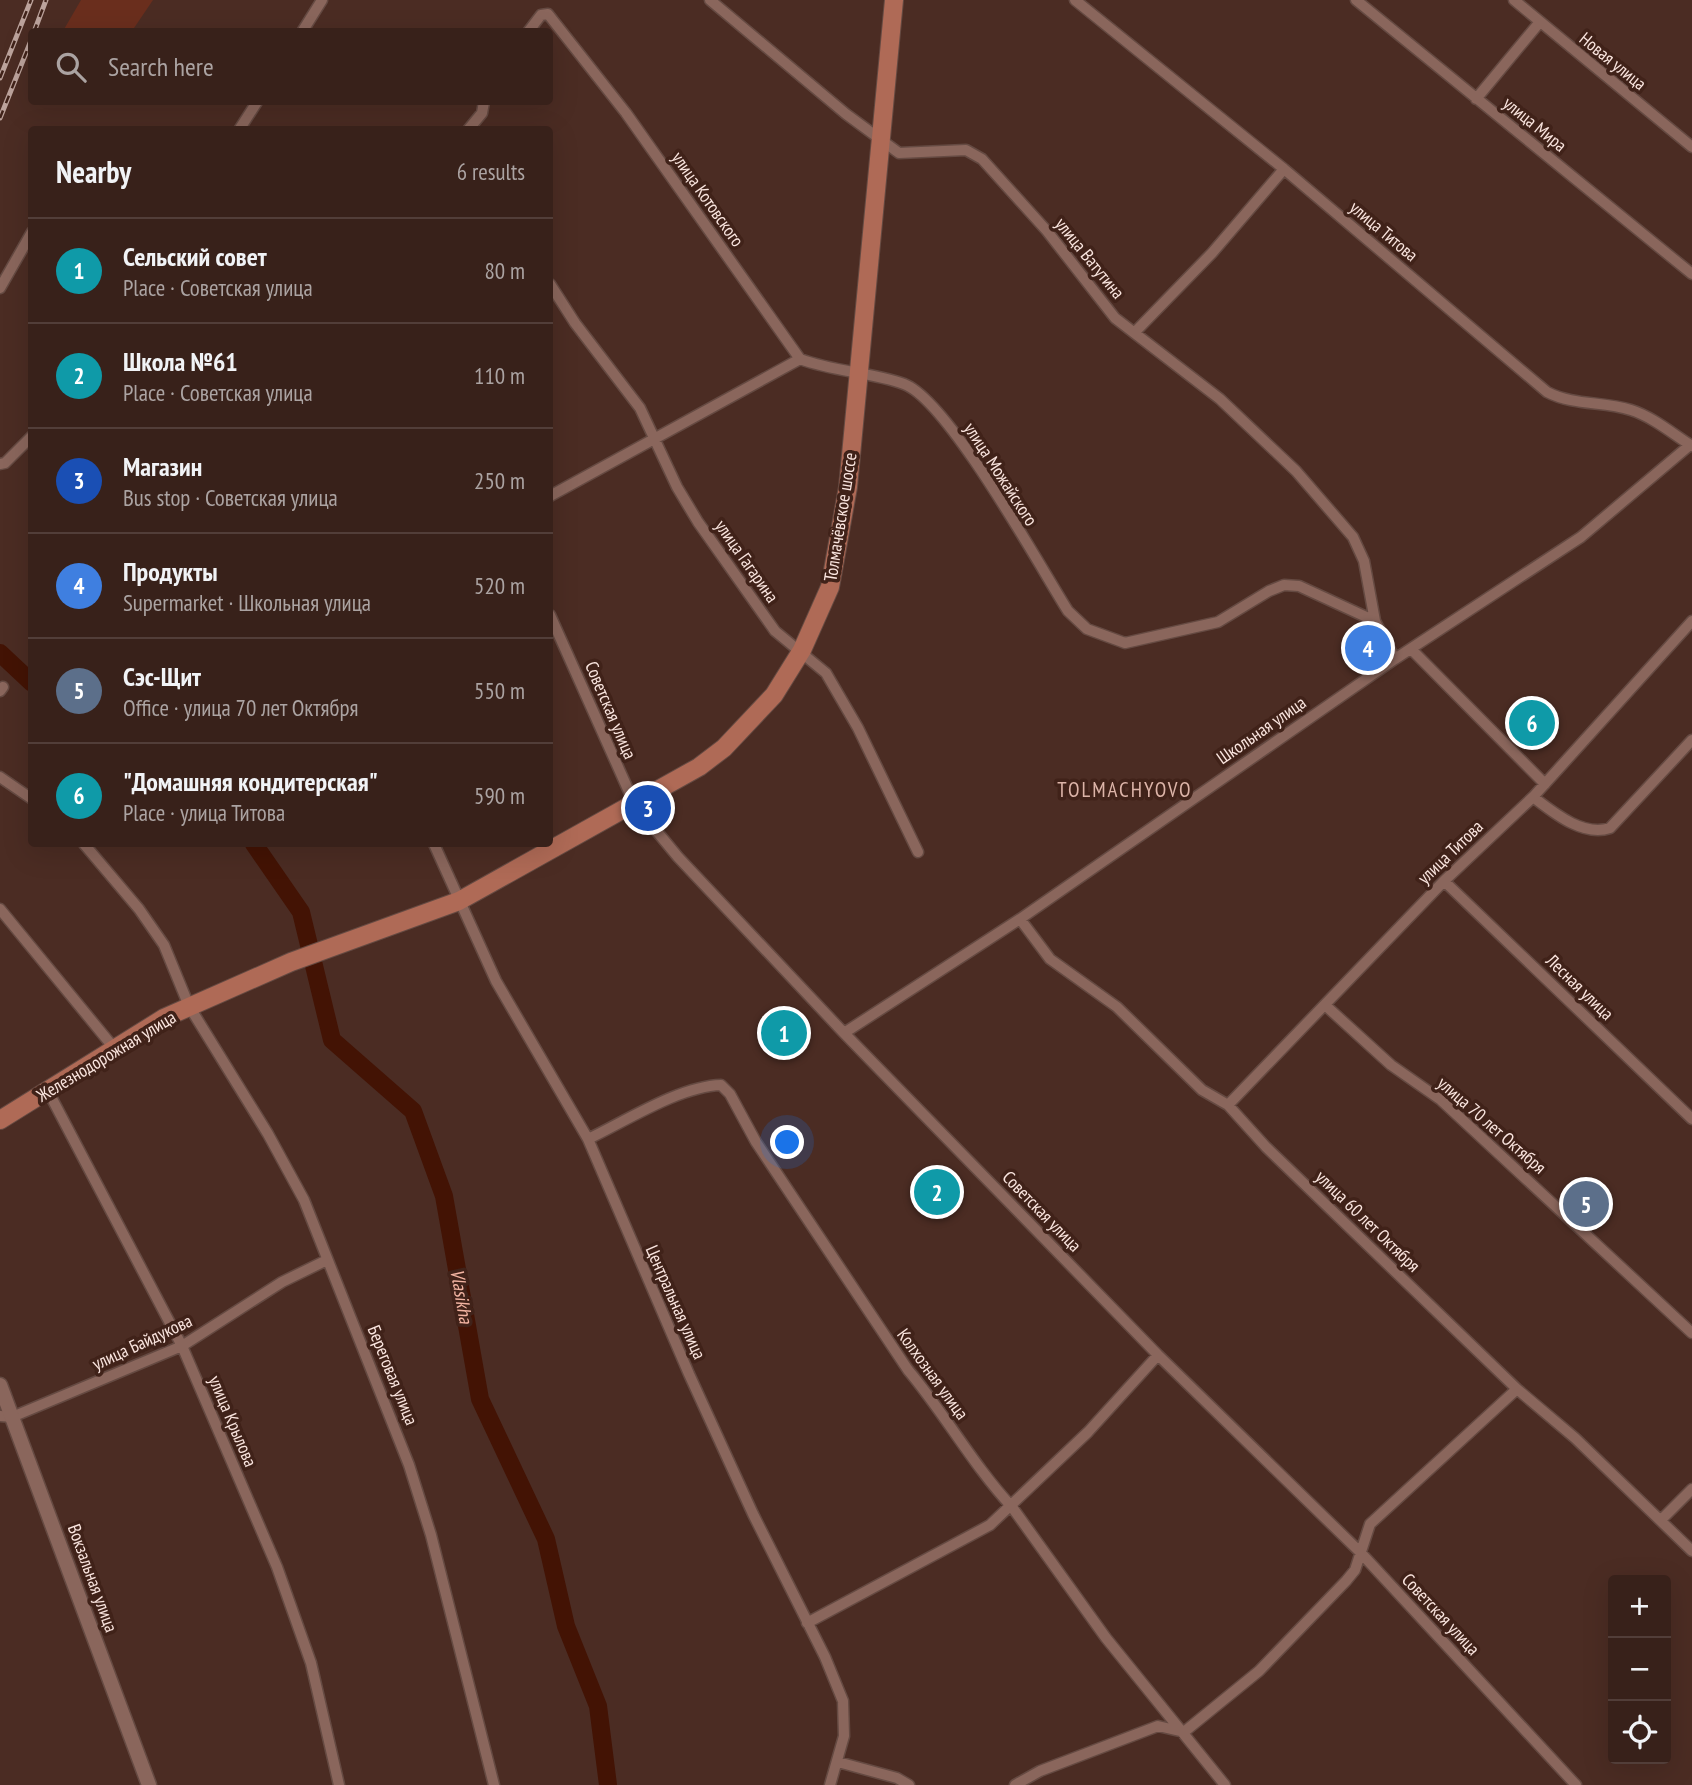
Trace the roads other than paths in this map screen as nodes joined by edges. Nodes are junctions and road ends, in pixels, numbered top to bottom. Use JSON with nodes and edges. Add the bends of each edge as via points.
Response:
{"nodes":[{"id":1,"x":322,"y":0,"type":"edge"},
{"id":2,"x":709,"y":0,"type":"edge"},
{"id":3,"x":894,"y":0,"type":"edge"},
{"id":4,"x":1075,"y":0,"type":"edge"},
{"id":5,"x":1356,"y":0,"type":"edge"},
{"id":6,"x":1520,"y":2,"type":"edge"},
{"id":7,"x":1539,"y":23,"type":"junction"},
{"id":8,"x":304,"y":28,"type":"edge"},
{"id":9,"x":531,"y":28,"type":"edge"},
{"id":10,"x":1476,"y":99,"type":"junction"},
{"id":11,"x":255,"y":105,"type":"edge"},
{"id":12,"x":483,"y":105,"type":"edge"},
{"id":13,"x":242,"y":126,"type":"edge"},
{"id":14,"x":471,"y":126,"type":"edge"},
{"id":15,"x":880,"y":138,"type":"junction"},
{"id":16,"x":1692,"y":147,"type":"edge"},
{"id":17,"x":1284,"y":169,"type":"junction"},
{"id":18,"x":28,"y":239,"type":"edge"},
{"id":19,"x":1692,"y":274,"type":"edge"},
{"id":20,"x":0,"y":288,"type":"edge"},
{"id":21,"x":553,"y":289,"type":"edge"},
{"id":22,"x":1135,"y":332,"type":"junction"},
{"id":23,"x":800,"y":359,"type":"junction"},
{"id":24,"x":858,"y":373,"type":"junction"},
{"id":25,"x":656,"y":439,"type":"junction"},
{"id":26,"x":28,"y":440,"type":"edge"},
{"id":27,"x":1691,"y":445,"type":"edge"},
{"id":28,"x":0,"y":464,"type":"edge"},
{"id":29,"x":553,"y":494,"type":"edge"},
{"id":30,"x":1375,"y":621,"type":"junction"},
{"id":31,"x":1692,"y":621,"type":"edge"},
{"id":32,"x":553,"y":622,"type":"edge"},
{"id":33,"x":1411,"y":649,"type":"junction"},
{"id":34,"x":802,"y":650,"type":"junction"},
{"id":35,"x":1395,"y":659,"type":"junction"},
{"id":36,"x":1690,"y":745,"type":"edge"},
{"id":37,"x":0,"y":777,"type":"edge"},
{"id":38,"x":1545,"y":784,"type":"junction"},
{"id":39,"x":28,"y":796,"type":"edge"},
{"id":40,"x":1533,"y":797,"type":"junction"},
{"id":41,"x":635,"y":806,"type":"junction"},
{"id":42,"x":87,"y":847,"type":"edge"},
{"id":43,"x":435,"y":847,"type":"edge"},
{"id":44,"x":918,"y":852,"type":"dead end"},
{"id":45,"x":1444,"y":881,"type":"junction"},
{"id":46,"x":459,"y":901,"type":"junction"},
{"id":47,"x":0,"y":909,"type":"edge"},
{"id":48,"x":1020,"y":919,"type":"junction"},
{"id":49,"x":349,"y":940,"type":"joint"},
{"id":50,"x":1325,"y":1005,"type":"junction"},
{"id":51,"x":189,"y":1006,"type":"junction"},
{"id":52,"x":844,"y":1033,"type":"junction"},
{"id":53,"x":114,"y":1048,"type":"junction"},
{"id":54,"x":48,"y":1091,"type":"junction"},
{"id":55,"x":1228,"y":1105,"type":"junction"},
{"id":56,"x":1692,"y":1119,"type":"edge"},
{"id":57,"x":0,"y":1120,"type":"edge"},
{"id":58,"x":588,"y":1139,"type":"junction"},
{"id":59,"x":327,"y":1260,"type":"junction"},
{"id":60,"x":1692,"y":1333,"type":"edge"},
{"id":61,"x":182,"y":1346,"type":"junction"},
{"id":62,"x":1158,"y":1355,"type":"junction"},
{"id":63,"x":0,"y":1385,"type":"edge"},
{"id":64,"x":1517,"y":1389,"type":"junction"},
{"id":65,"x":6,"y":1417,"type":"edge"},
{"id":66,"x":1692,"y":1489,"type":"edge"},
{"id":67,"x":1012,"y":1507,"type":"junction"},
{"id":68,"x":1661,"y":1520,"type":"junction"},
{"id":69,"x":1692,"y":1551,"type":"edge"},
{"id":70,"x":1360,"y":1552,"type":"junction"},
{"id":71,"x":807,"y":1623,"type":"junction"},
{"id":72,"x":1184,"y":1732,"type":"junction"},
{"id":73,"x":838,"y":1762,"type":"junction"},
{"id":74,"x":149,"y":1785,"type":"edge"},
{"id":75,"x":339,"y":1785,"type":"edge"},
{"id":76,"x":494,"y":1785,"type":"edge"},
{"id":77,"x":830,"y":1785,"type":"edge"},
{"id":78,"x":909,"y":1785,"type":"edge"},
{"id":79,"x":1015,"y":1785,"type":"edge"},
{"id":80,"x":1225,"y":1785,"type":"edge"},
{"id":81,"x":1576,"y":1785,"type":"edge"}],
"edges":[{"from":1,"to":8,"type":"street"},
{"from":2,"to":15,"type":"street","name":"улица Ватутина"},
{"from":3,"to":15,"type":"main road","name":"Толмачёвское шоссе"},
{"from":4,"to":17,"type":"street","name":"улица Титова"},
{"from":5,"to":10,"type":"street","name":"улица Мира"},
{"from":6,"to":7,"type":"street","name":"Новая улица"},
{"from":7,"to":10,"type":"street"},
{"from":7,"to":16,"type":"street","name":"Новая улица"},
{"from":9,"to":23,"type":"street","name":"улица Котовского","via":[[541,15],[548,14],[626,113]]},
{"from":10,"to":19,"type":"street","name":"улица Мира"},
{"from":11,"to":13,"type":"street"},
{"from":12,"to":14,"type":"street"},
{"from":15,"to":22,"type":"street","name":"улица Ватутина","via":[[900,153],[966,150],[982,159],[1115,318]]},
{"from":15,"to":24,"type":"main road","name":"Толмачёвское шоссе"},
{"from":17,"to":22,"type":"street","via":[[1212,253]]},
{"from":17,"to":27,"type":"street","name":"улица Титова","via":[[1547,392],[1565,401],[1633,411]]},
{"from":18,"to":20,"type":"street"},
{"from":21,"to":25,"type":"street","name":"улица Гагарина","via":[[640,408]]},
{"from":22,"to":30,"type":"street","name":"улица Ватутина","via":[[1220,399],[1296,471],[1353,537],[1364,561]]},
{"from":23,"to":24,"type":"street","via":[[829,370]]},
{"from":23,"to":25,"type":"street"},
{"from":24,"to":30,"type":"street","name":"улица Можайского","via":[[904,384],[933,406],[977,466],[1068,611],[1087,629],[1125,643],[1156,637],[1218,622],[1284,585],[1325,596]]},
{"from":24,"to":34,"type":"main road","name":"Толмачёвское шоссе","via":[[848,487],[830,587]]},
{"from":25,"to":29,"type":"street"},
{"from":25,"to":34,"type":"street","name":"улица Гагарина","via":[[698,522],[775,631]]},
{"from":26,"to":28,"type":"street"},
{"from":27,"to":33,"type":"street","name":"Школьная улица","via":[[1581,537]]},
{"from":30,"to":35,"type":"street","name":"улица Ватутина"},
{"from":31,"to":38,"type":"street","name":"улица Титова"},
{"from":32,"to":41,"type":"street","name":"Советская улица"},
{"from":33,"to":35,"type":"street","name":"Школьная улица"},
{"from":33,"to":38,"type":"street"},
{"from":34,"to":41,"type":"main road","name":"Толмачёвское шоссе","via":[[774,695],[724,748]]},
{"from":34,"to":44,"type":"street","name":"улица Гагарина","via":[[826,673],[852,717]]},
{"from":35,"to":48,"type":"street","name":"Школьная улица"},
{"from":36,"to":40,"type":"street","via":[[1611,828],[1602,831],[1562,819]]},
{"from":37,"to":39,"type":"street"},
{"from":38,"to":40,"type":"street","name":"улица Титова"},
{"from":40,"to":45,"type":"street","name":"улица Титова"},
{"from":41,"to":46,"type":"main road","name":"Толмачёвское шоссе"},
{"from":41,"to":52,"type":"street","name":"Советская улица"},
{"from":42,"to":51,"type":"street","name":"Береговая улица","via":[[164,945]]},
{"from":43,"to":46,"type":"street","name":"Центральная улица"},
{"from":45,"to":50,"type":"street","name":"улица Титова"},
{"from":45,"to":56,"type":"street","name":"Лесная улица"},
{"from":46,"to":49,"type":"main road","name":"Толмачёвское шоссе"},
{"from":46,"to":58,"type":"street","name":"Центральная улица","via":[[496,981]]},
{"from":47,"to":53,"type":"street"},
{"from":48,"to":52,"type":"street","name":"Школьная улица"},
{"from":48,"to":55,"type":"street","name":"улица 60 лет Октября","via":[[1050,959],[1117,1007],[1202,1090]]},
{"from":49,"to":51,"type":"main road","name":"Железнодорожная улица"},
{"from":50,"to":55,"type":"street","name":"улица Титова"},
{"from":50,"to":60,"type":"street","name":"улица 70 лет Октября","via":[[1391,1065],[1441,1100]]},
{"from":51,"to":53,"type":"main road","name":"Железнодорожная улица"},
{"from":51,"to":59,"type":"street","name":"Береговая улица","via":[[298,1189]]},
{"from":52,"to":62,"type":"street","name":"Советская улица"},
{"from":53,"to":54,"type":"main road","name":"Железнодорожная улица"},
{"from":54,"to":57,"type":"main road","name":"Железнодорожная улица"},
{"from":54,"to":61,"type":"street","name":"улица Крылова"},
{"from":55,"to":64,"type":"street","name":"улица 60 лет Октября"},
{"from":58,"to":67,"type":"street","name":"Колхозная улица","via":[[707,1085],[721,1084],[908,1370]]},
{"from":58,"to":71,"type":"street","name":"Центральная улица","via":[[694,1387]]},
{"from":59,"to":61,"type":"street","name":"улица Байдукова","via":[[282,1282]]},
{"from":59,"to":76,"type":"street","name":"Береговая улица","via":[[409,1465]]},
{"from":61,"to":65,"type":"street","name":"улица Байдукова"},
{"from":61,"to":75,"type":"street","name":"улица Крылова","via":[[277,1567],[311,1663]]},
{"from":62,"to":67,"type":"street"},
{"from":62,"to":70,"type":"street","name":"Советская улица"},
{"from":63,"to":65,"type":"street","name":"Вокзальная улица"},
{"from":64,"to":68,"type":"street","name":"улица 60 лет Октября"},
{"from":64,"to":70,"type":"street","via":[[1370,1524]]},
{"from":65,"to":74,"type":"street","name":"Вокзальная улица"},
{"from":66,"to":68,"type":"street"},
{"from":67,"to":71,"type":"street","via":[[990,1525]]},
{"from":67,"to":72,"type":"street","name":"Колхозная улица","via":[[1106,1638]]},
{"from":68,"to":69,"type":"street","name":"улица 60 лет Октября"},
{"from":70,"to":72,"type":"street","via":[[1355,1570],[1259,1671]]},
{"from":70,"to":81,"type":"street","name":"Советская улица"},
{"from":71,"to":73,"type":"street","name":"Центральная улица","via":[[843,1701],[844,1736]]},
{"from":72,"to":79,"type":"street","via":[[1158,1726]]},
{"from":72,"to":80,"type":"street","name":"Колхозная улица"},
{"from":73,"to":77,"type":"street","name":"Центральная улица"},
{"from":73,"to":78,"type":"street"}]}
